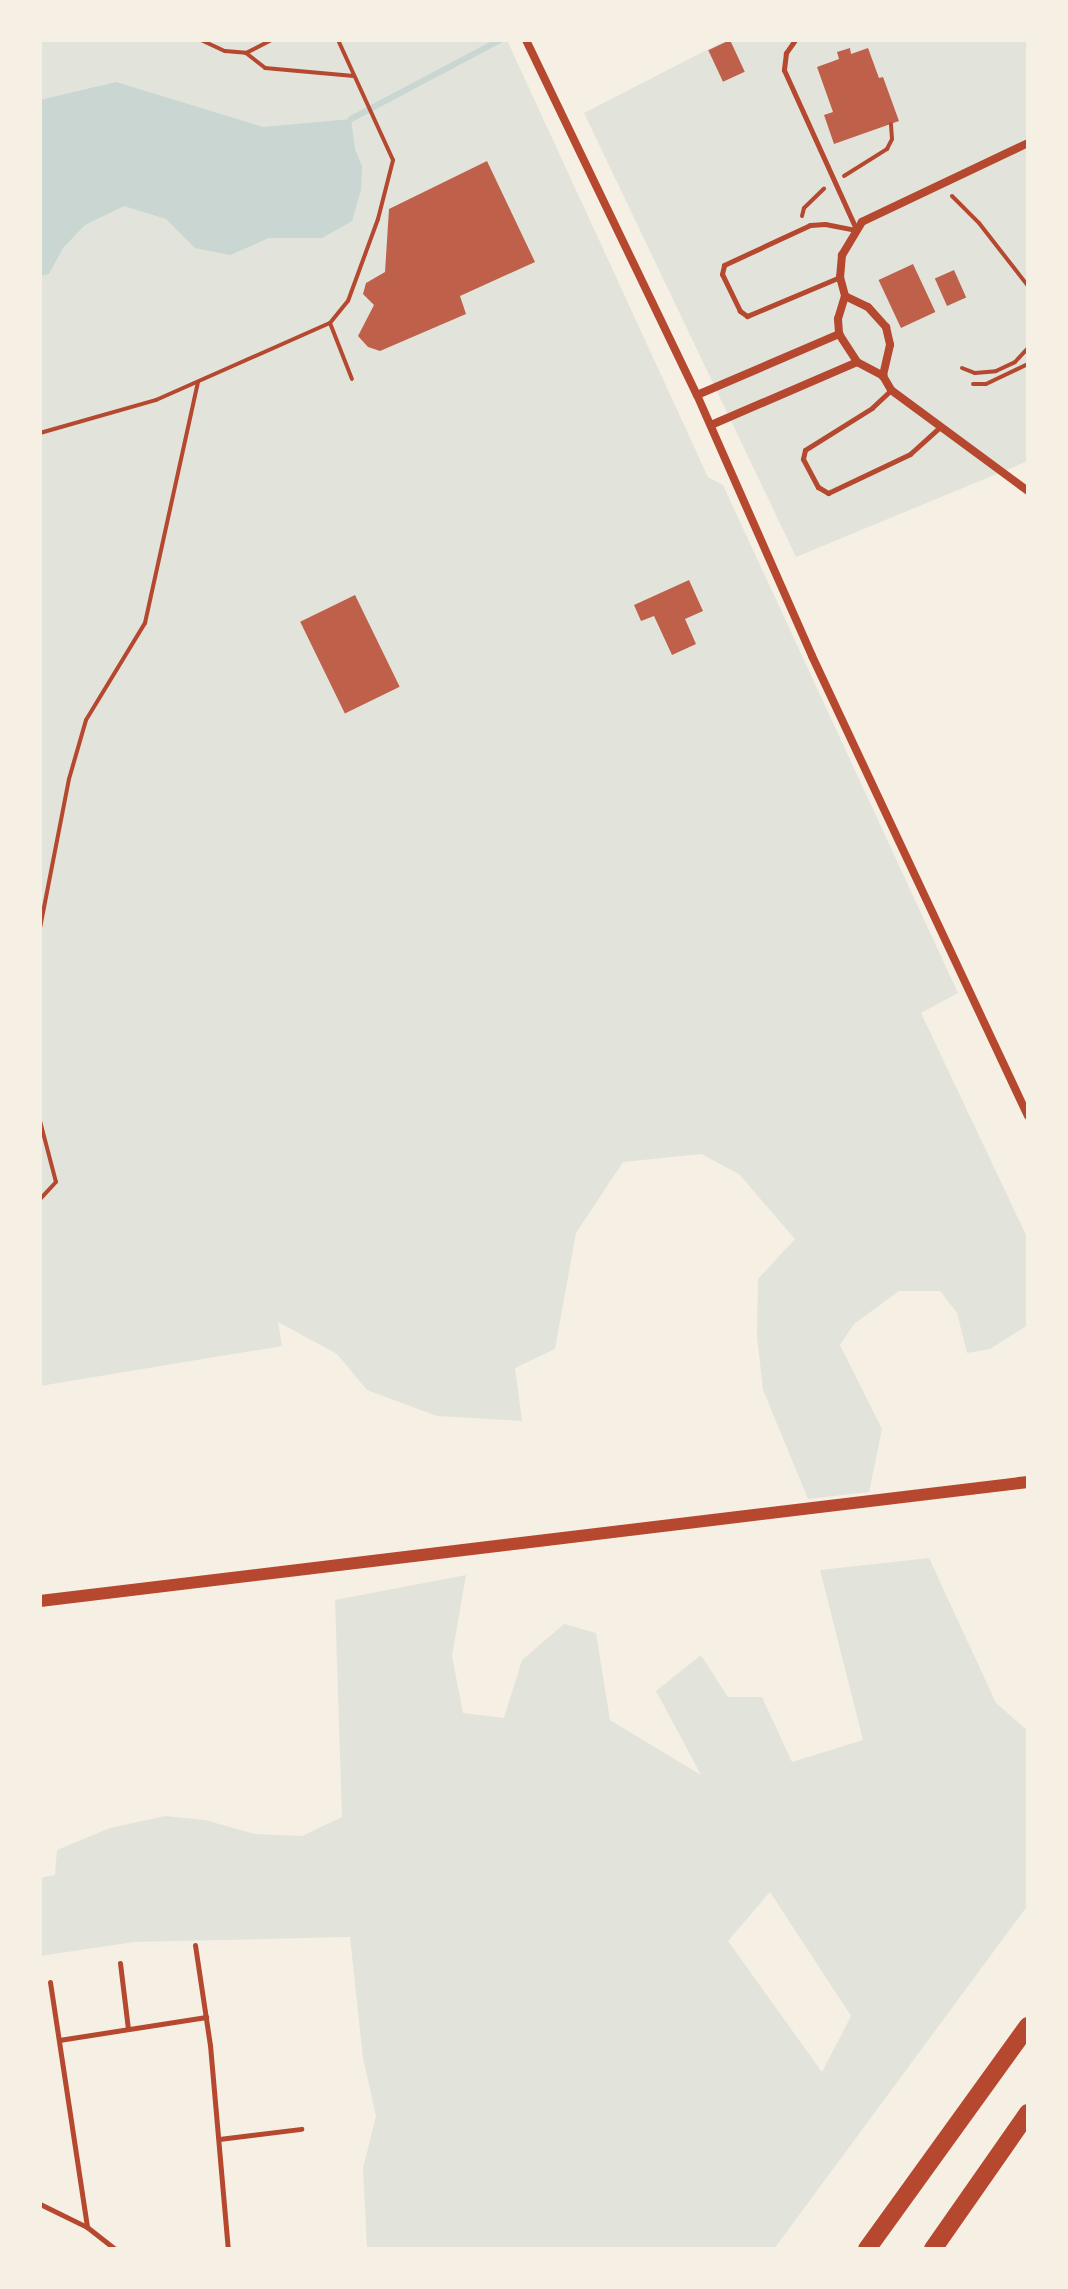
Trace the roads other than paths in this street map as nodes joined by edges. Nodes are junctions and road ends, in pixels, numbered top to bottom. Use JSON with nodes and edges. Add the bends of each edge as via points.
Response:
{"nodes":[{"id":1,"x":526,"y":40,"type":"edge"},
{"id":2,"x":795,"y":40,"type":"edge"},
{"id":3,"x":1028,"y":143,"type":"edge"},
{"id":4,"x":859,"y":226,"type":"junction"},
{"id":5,"x":840,"y":277,"type":"junction"},
{"id":6,"x":845,"y":296,"type":"junction"},
{"id":7,"x":839,"y":334,"type":"junction"},
{"id":8,"x":857,"y":362,"type":"junction"},
{"id":9,"x":883,"y":376,"type":"junction"},
{"id":10,"x":891,"y":390,"type":"junction"},
{"id":11,"x":697,"y":395,"type":"junction"},
{"id":12,"x":711,"y":425,"type":"junction"},
{"id":13,"x":939,"y":428,"type":"junction"},
{"id":14,"x":1028,"y":491,"type":"edge"},
{"id":15,"x":1028,"y":1116,"type":"edge"},
{"id":16,"x":1028,"y":1482,"type":"edge"},
{"id":17,"x":40,"y":1601,"type":"edge"},
{"id":18,"x":195,"y":1945,"type":"dead end"},
{"id":19,"x":120,"y":1963,"type":"dead end"},
{"id":20,"x":50,"y":1982,"type":"dead end"},
{"id":21,"x":206,"y":2017,"type":"junction"},
{"id":22,"x":1028,"y":2026,"type":"edge"},
{"id":23,"x":128,"y":2029,"type":"junction"},
{"id":24,"x":59,"y":2040,"type":"junction"},
{"id":25,"x":1028,"y":2113,"type":"edge"},
{"id":26,"x":301,"y":2129,"type":"dead end"},
{"id":27,"x":219,"y":2139,"type":"junction"},
{"id":28,"x":40,"y":2204,"type":"edge"},
{"id":29,"x":87,"y":2227,"type":"junction"},
{"id":30,"x":115,"y":2249,"type":"edge"},
{"id":31,"x":227,"y":2249,"type":"edge"},
{"id":32,"x":867,"y":2249,"type":"edge"},
{"id":33,"x":933,"y":2249,"type":"edge"}],
"edges":[{"from":1,"to":11,"type":"street"},
{"from":2,"to":4,"type":"lane","via":[[784,70]]},
{"from":3,"to":4,"type":"street"},
{"from":4,"to":5,"type":"street","via":[[842,255]]},
{"from":4,"to":5,"type":"lane","via":[[810,225],[724,265],[722,274],[747,316]]},
{"from":5,"to":6,"type":"street"},
{"from":6,"to":7,"type":"street"},
{"from":6,"to":9,"type":"street","via":[[868,307],[886,327],[890,345]]},
{"from":7,"to":8,"type":"street"},
{"from":7,"to":11,"type":"street"},
{"from":8,"to":9,"type":"street"},
{"from":8,"to":12,"type":"street"},
{"from":9,"to":10,"type":"street"},
{"from":10,"to":13,"type":"street"},
{"from":10,"to":13,"type":"lane","via":[[805,450],[803,459],[818,487],[828,493],[910,454]]},
{"from":11,"to":12,"type":"street"},
{"from":12,"to":15,"type":"street","via":[[818,670]]},
{"from":13,"to":14,"type":"street"},
{"from":16,"to":17,"type":"street"},
{"from":18,"to":21,"type":"lane"},
{"from":19,"to":23,"type":"lane"},
{"from":20,"to":24,"type":"lane"},
{"from":21,"to":23,"type":"lane"},
{"from":21,"to":27,"type":"lane"},
{"from":22,"to":32,"type":"highway"},
{"from":23,"to":24,"type":"lane"},
{"from":24,"to":29,"type":"lane"},
{"from":25,"to":33,"type":"highway"},
{"from":26,"to":27,"type":"lane"},
{"from":27,"to":31,"type":"lane"},
{"from":28,"to":29,"type":"lane"},
{"from":29,"to":30,"type":"lane"}]}
